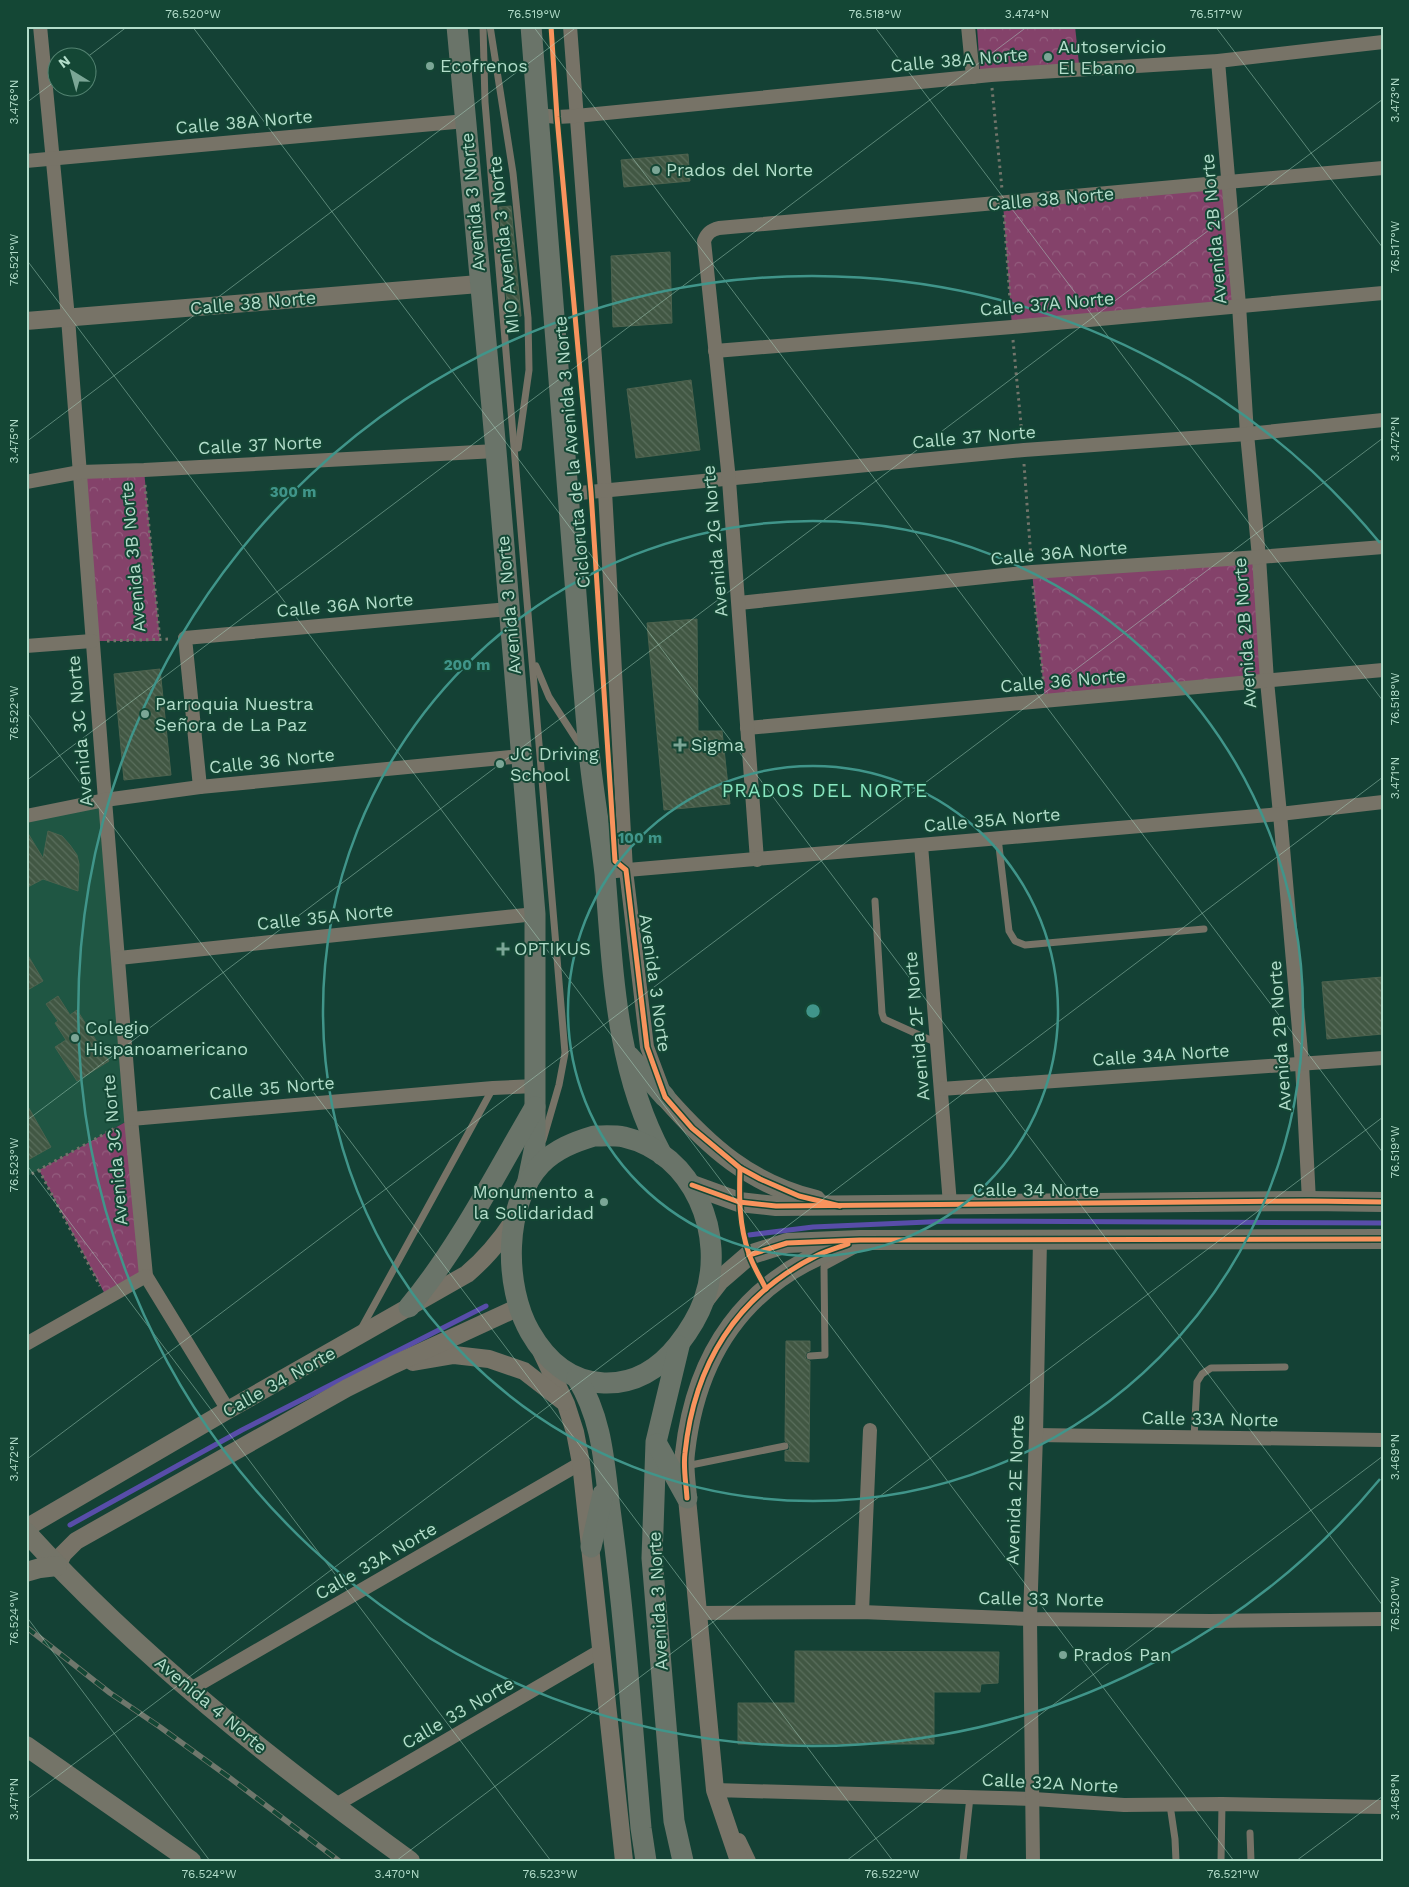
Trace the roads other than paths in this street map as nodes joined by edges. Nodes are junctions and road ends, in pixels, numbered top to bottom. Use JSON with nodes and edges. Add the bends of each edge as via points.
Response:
{"nodes":[{"id":1,"x":40,"y":26,"type":"edge"},
{"id":2,"x":457,"y":26,"type":"edge"},
{"id":3,"x":483,"y":26,"type":"edge"},
{"id":4,"x":490,"y":26,"type":"edge"},
{"id":5,"x":531,"y":26,"type":"edge"},
{"id":6,"x":570,"y":26,"type":"edge"},
{"id":7,"x":968,"y":26,"type":"edge"},
{"id":8,"x":1383,"y":42,"type":"edge"},
{"id":9,"x":1218,"y":61,"type":"junction"},
{"id":10,"x":973,"y":77,"type":"junction"},
{"id":11,"x":539,"y":115,"type":"junction"},
{"id":12,"x":576,"y":116,"type":"junction"},
{"id":13,"x":466,"y":121,"type":"junction"},
{"id":14,"x":52,"y":159,"type":"junction"},
{"id":15,"x":26,"y":161,"type":"edge"},
{"id":16,"x":1383,"y":168,"type":"edge"},
{"id":17,"x":1228,"y":182,"type":"junction"},
{"id":18,"x":719,"y":228,"type":"joint"},
{"id":19,"x":479,"y":284,"type":"junction"},
{"id":20,"x":1383,"y":293,"type":"edge"},
{"id":21,"x":1239,"y":305,"type":"junction"},
{"id":22,"x":68,"y":318,"type":"junction"},
{"id":23,"x":26,"y":321,"type":"edge"},
{"id":24,"x":715,"y":351,"type":"junction"},
{"id":25,"x":1383,"y":420,"type":"edge"},
{"id":26,"x":1247,"y":434,"type":"junction"},
{"id":27,"x":496,"y":451,"type":"junction"},
{"id":28,"x":516,"y":460,"type":"junction"},
{"id":29,"x":80,"y":472,"type":"junction"},
{"id":30,"x":729,"y":480,"type":"junction"},
{"id":31,"x":26,"y":482,"type":"edge"},
{"id":32,"x":605,"y":491,"type":"junction"},
{"id":33,"x":569,"y":494,"type":"junction"},
{"id":34,"x":1383,"y":547,"type":"edge"},
{"id":35,"x":1259,"y":557,"type":"junction"},
{"id":36,"x":739,"y":603,"type":"junction"},
{"id":37,"x":509,"y":609,"type":"junction"},
{"id":38,"x":92,"y":641,"type":"junction"},
{"id":39,"x":26,"y":646,"type":"edge"},
{"id":40,"x":533,"y":660,"type":"junction"},
{"id":41,"x":1383,"y":670,"type":"edge"},
{"id":42,"x":1266,"y":681,"type":"junction"},
{"id":43,"x":747,"y":728,"type":"junction"},
{"id":44,"x":522,"y":756,"type":"junction"},
{"id":45,"x":590,"y":761,"type":"junction"},
{"id":46,"x":200,"y":787,"type":"junction"},
{"id":47,"x":104,"y":800,"type":"junction"},
{"id":48,"x":1383,"y":802,"type":"edge"},
{"id":49,"x":1280,"y":814,"type":"junction"},
{"id":50,"x":26,"y":816,"type":"edge"},
{"id":51,"x":998,"y":838,"type":"junction"},
{"id":52,"x":922,"y":845,"type":"junction"},
{"id":53,"x":757,"y":860,"type":"junction"},
{"id":54,"x":626,"y":870,"type":"junction"},
{"id":55,"x":604,"y":872,"type":"junction"},
{"id":56,"x":876,"y":901,"type":"dead end"},
{"id":57,"x":535,"y":914,"type":"junction"},
{"id":58,"x":1204,"y":929,"type":"dead end"},
{"id":59,"x":118,"y":958,"type":"junction"},
{"id":60,"x":937,"y":1042,"type":"junction"},
{"id":61,"x":625,"y":1052,"type":"junction"},
{"id":62,"x":1383,"y":1058,"type":"edge"},
{"id":63,"x":1302,"y":1064,"type":"junction"},
{"id":64,"x":493,"y":1088,"type":"junction"},
{"id":65,"x":941,"y":1089,"type":"junction"},
{"id":66,"x":535,"y":1097,"type":"junction"},
{"id":67,"x":665,"y":1097,"type":"junction"},
{"id":68,"x":131,"y":1119,"type":"junction"},
{"id":69,"x":662,"y":1155,"type":"junction"},
{"id":70,"x":530,"y":1179,"type":"junction"},
{"id":71,"x":692,"y":1185,"type":"junction"},
{"id":72,"x":1309,"y":1201,"type":"junction"},
{"id":73,"x":1383,"y":1202,"type":"edge"},
{"id":74,"x":950,"y":1204,"type":"junction"},
{"id":75,"x":840,"y":1206,"type":"junction"},
{"id":76,"x":516,"y":1218,"type":"junction"},
{"id":77,"x":1383,"y":1239,"type":"edge"},
{"id":78,"x":867,"y":1240,"type":"junction"},
{"id":79,"x":1040,"y":1240,"type":"junction"},
{"id":80,"x":146,"y":1276,"type":"junction"},
{"id":81,"x":705,"y":1299,"type":"junction"},
{"id":82,"x":409,"y":1307,"type":"junction"},
{"id":83,"x":519,"y":1307,"type":"junction"},
{"id":84,"x":356,"y":1338,"type":"junction"},
{"id":85,"x":680,"y":1343,"type":"junction"},
{"id":86,"x":26,"y":1344,"type":"edge"},
{"id":87,"x":541,"y":1351,"type":"junction"},
{"id":88,"x":810,"y":1356,"type":"dead end"},
{"id":89,"x":393,"y":1365,"type":"junction"},
{"id":90,"x":1285,"y":1367,"type":"dead end"},
{"id":91,"x":577,"y":1378,"type":"junction"},
{"id":92,"x":566,"y":1404,"type":"junction"},
{"id":93,"x":228,"y":1410,"type":"junction"},
{"id":94,"x":870,"y":1430,"type":"dead end"},
{"id":95,"x":1036,"y":1435,"type":"junction"},
{"id":96,"x":1194,"y":1438,"type":"junction"},
{"id":97,"x":1383,"y":1440,"type":"edge"},
{"id":98,"x":656,"y":1442,"type":"junction"},
{"id":99,"x":785,"y":1446,"type":"dead end"},
{"id":100,"x":581,"y":1463,"type":"junction"},
{"id":101,"x":685,"y":1466,"type":"junction"},
{"id":102,"x":606,"y":1481,"type":"junction"},
{"id":103,"x":686,"y":1498,"type":"junction"},
{"id":104,"x":26,"y":1528,"type":"edge"},
{"id":105,"x":26,"y":1532,"type":"edge"},
{"id":106,"x":590,"y":1547,"type":"junction"},
{"id":107,"x":57,"y":1566,"type":"junction"},
{"id":108,"x":26,"y":1572,"type":"edge"},
{"id":109,"x":862,"y":1612,"type":"junction"},
{"id":110,"x":699,"y":1613,"type":"junction"},
{"id":111,"x":1030,"y":1619,"type":"junction"},
{"id":112,"x":1383,"y":1620,"type":"edge"},
{"id":113,"x":600,"y":1651,"type":"junction"},
{"id":114,"x":189,"y":1690,"type":"junction"},
{"id":115,"x":26,"y":1746,"type":"edge"},
{"id":116,"x":716,"y":1790,"type":"junction"},
{"id":117,"x":970,"y":1797,"type":"junction"},
{"id":118,"x":1034,"y":1799,"type":"junction"},
{"id":119,"x":1222,"y":1804,"type":"junction"},
{"id":120,"x":1170,"y":1805,"type":"junction"},
{"id":121,"x":334,"y":1806,"type":"junction"},
{"id":122,"x":1383,"y":1806,"type":"edge"},
{"id":123,"x":1250,"y":1833,"type":"dead end"},
{"id":124,"x":191,"y":1861,"type":"edge"},
{"id":125,"x":410,"y":1861,"type":"edge"},
{"id":126,"x":624,"y":1861,"type":"edge"},
{"id":127,"x":646,"y":1861,"type":"edge"},
{"id":128,"x":683,"y":1861,"type":"edge"},
{"id":129,"x":739,"y":1861,"type":"edge"},
{"id":130,"x":748,"y":1861,"type":"edge"},
{"id":131,"x":963,"y":1861,"type":"edge"},
{"id":132,"x":1033,"y":1861,"type":"edge"},
{"id":133,"x":1176,"y":1861,"type":"edge"},
{"id":134,"x":1222,"y":1861,"type":"edge"},
{"id":135,"x":1251,"y":1861,"type":"edge"}],
"edges":[{"from":1,"to":14,"type":"street","name":"Avenida 3C Norte"},
{"from":2,"to":13,"type":"main road","name":"Avenida 3 Norte"},
{"from":3,"to":28,"type":"lane","name":"MIO Avenida 3 Norte","via":[[485,102]]},
{"from":4,"to":28,"type":"lane","name":"MIO Avenida 3 Norte","via":[[512,173],[528,318],[529,370]]},
{"from":5,"to":11,"type":"main road"},
{"from":6,"to":12,"type":"street","name":"Avenida 3 Norte"},
{"from":7,"to":10,"type":"street"},
{"from":8,"to":9,"type":"street","name":"Calle 38A Norte"},
{"from":9,"to":10,"type":"street","name":"Calle 38A Norte"},
{"from":9,"to":17,"type":"street","name":"Avenida 2B Norte"},
{"from":10,"to":12,"type":"street","name":"Calle 38A Norte"},
{"from":11,"to":12,"type":"street","name":"Calle 38A Norte"},
{"from":11,"to":33,"type":"main road"},
{"from":12,"to":32,"type":"street","name":"Avenida 3 Norte"},
{"from":13,"to":14,"type":"street","name":"Calle 38A Norte"},
{"from":13,"to":19,"type":"main road","name":"Avenida 3 Norte"},
{"from":14,"to":15,"type":"street","name":"Calle 38A Norte"},
{"from":14,"to":22,"type":"street","name":"Avenida 3C Norte"},
{"from":16,"to":17,"type":"street","name":"Calle 38 Norte"},
{"from":17,"to":18,"type":"street","name":"Calle 38 Norte"},
{"from":17,"to":21,"type":"street","name":"Avenida 2B Norte"},
{"from":18,"to":24,"type":"street","name":"Avenida 2G Norte","via":[[707,234],[704,241]]},
{"from":19,"to":22,"type":"street","name":"Calle 38 Norte"},
{"from":19,"to":27,"type":"main road","name":"Avenida 3 Norte"},
{"from":20,"to":21,"type":"street","name":"Calle 37A Norte"},
{"from":21,"to":24,"type":"street","name":"Calle 37A Norte"},
{"from":21,"to":26,"type":"street","name":"Avenida 2B Norte"},
{"from":22,"to":23,"type":"street","name":"Calle 38 Norte"},
{"from":22,"to":29,"type":"street","name":"Avenida 3C Norte"},
{"from":24,"to":30,"type":"street","name":"Avenida 2G Norte"},
{"from":25,"to":26,"type":"street","name":"Calle 37 Norte"},
{"from":26,"to":30,"type":"street","name":"Calle 37 Norte","via":[[1024,450]]},
{"from":26,"to":35,"type":"street","name":"Avenida 2B Norte"},
{"from":27,"to":29,"type":"street","name":"Calle 37 Norte"},
{"from":27,"to":37,"type":"main road","name":"Avenida 3 Norte"},
{"from":28,"to":40,"type":"lane","name":"MIO Avenida 3 Norte"},
{"from":29,"to":31,"type":"street","name":"Calle 37 Norte"},
{"from":29,"to":38,"type":"street","name":"Avenida 3C Norte"},
{"from":30,"to":32,"type":"street","name":"Calle 37 Norte"},
{"from":30,"to":36,"type":"street","name":"Avenida 2G Norte"},
{"from":32,"to":33,"type":"street","name":"Calle 37 Norte"},
{"from":32,"to":54,"type":"street","name":"Avenida 3 Norte"},
{"from":33,"to":45,"type":"main road"},
{"from":34,"to":35,"type":"street","name":"Calle 36A Norte"},
{"from":35,"to":36,"type":"street","name":"Calle 36A Norte","via":[[1032,572]]},
{"from":35,"to":42,"type":"street","name":"Avenida 2B Norte"},
{"from":36,"to":43,"type":"street","name":"Avenida 2G Norte"},
{"from":37,"to":44,"type":"main road","name":"Avenida 3 Norte"},
{"from":37,"to":46,"type":"street","name":"Calle 36A Norte","via":[[185,638]]},
{"from":38,"to":39,"type":"street"},
{"from":38,"to":47,"type":"street","name":"Avenida 3C Norte"},
{"from":40,"to":45,"type":"lane","name":"MIO Avenida 3 Norte","via":[[549,697]]},
{"from":40,"to":70,"type":"lane","name":"MIO Avenida 3 Norte","via":[[565,1053],[556,1100]]},
{"from":41,"to":42,"type":"street","name":"Calle 36 Norte"},
{"from":42,"to":43,"type":"street","name":"Calle 36 Norte"},
{"from":42,"to":49,"type":"street","name":"Avenida 2B Norte"},
{"from":43,"to":53,"type":"street","name":"Avenida 2G Norte"},
{"from":44,"to":46,"type":"street","name":"Calle 36 Norte"},
{"from":44,"to":57,"type":"main road","name":"Avenida 3 Norte"},
{"from":45,"to":55,"type":"main road"},
{"from":46,"to":47,"type":"street","name":"Calle 36 Norte"},
{"from":47,"to":50,"type":"street","name":"Calle 36 Norte"},
{"from":47,"to":59,"type":"street","name":"Avenida 3C Norte"},
{"from":48,"to":49,"type":"street","name":"Calle 35A Norte"},
{"from":49,"to":51,"type":"street","name":"Calle 35A Norte"},
{"from":49,"to":63,"type":"street","name":"Avenida 2B Norte"},
{"from":51,"to":52,"type":"street","name":"Calle 35A Norte"},
{"from":51,"to":58,"type":"lane","via":[[1009,931],[1015,941],[1025,945]]},
{"from":52,"to":53,"type":"street","name":"Calle 35A Norte"},
{"from":52,"to":60,"type":"street","name":"Avenida 2F Norte"},
{"from":53,"to":54,"type":"street","name":"Calle 35A Norte"},
{"from":54,"to":55,"type":"street","name":"Calle 35A Norte"},
{"from":54,"to":67,"type":"street","name":"Avenida 3 Norte","via":[[647,1047]]},
{"from":55,"to":61,"type":"main road","via":[[616,1003]]},
{"from":56,"to":60,"type":"lane","via":[[884,1019]]},
{"from":57,"to":59,"type":"street","name":"Calle 35A Norte"},
{"from":57,"to":66,"type":"main road","name":"Avenida 3 Norte"},
{"from":59,"to":68,"type":"street","name":"Avenida 3C Norte"},
{"from":60,"to":65,"type":"street","name":"Avenida 2F Norte"},
{"from":61,"to":67,"type":"main road"},
{"from":61,"to":69,"type":"main road","via":[[641,1108]]},
{"from":62,"to":63,"type":"street","name":"Calle 34A Norte"},
{"from":63,"to":65,"type":"street","name":"Calle 34A Norte"},
{"from":63,"to":72,"type":"street","name":"Avenida 2B Norte"},
{"from":64,"to":66,"type":"street","name":"Calle 35 Norte"},
{"from":64,"to":68,"type":"street","name":"Calle 35 Norte"},
{"from":64,"to":84,"type":"lane"},
{"from":65,"to":74,"type":"street","name":"Avenida 2F Norte"},
{"from":66,"to":70,"type":"main road","name":"Avenida 3 Norte"},
{"from":66,"to":82,"type":"main road","via":[[445,1259]]},
{"from":67,"to":75,"type":"main road","via":[[692,1128],[740,1168],[799,1196]]},
{"from":68,"to":80,"type":"street","name":"Avenida 3C Norte"},
{"from":69,"to":70,"type":"main road","via":[[644,1143],[622,1136],[594,1136],[568,1144],[542,1163]]},
{"from":69,"to":71,"type":"main road","via":[[677,1166]]},
{"from":70,"to":76,"type":"main road","name":"Avenida 3 Norte"},
{"from":71,"to":75,"type":"main road","name":"Calle 34 Norte","via":[[739,1202],[776,1206]]},
{"from":71,"to":81,"type":"main road","via":[[706,1217],[711,1250]]},
{"from":72,"to":73,"type":"main road","name":"Calle 34 Norte"},
{"from":72,"to":74,"type":"main road","name":"Calle 34 Norte"},
{"from":74,"to":75,"type":"main road","name":"Calle 34 Norte"},
{"from":76,"to":82,"type":"street","name":"Calle 34 Norte","via":[[475,1268]]},
{"from":76,"to":83,"type":"main road","name":"Avenida 3 Norte","via":[[512,1273]]},
{"from":77,"to":79,"type":"main road"},
{"from":78,"to":79,"type":"main road"},
{"from":78,"to":81,"type":"main road","via":[[787,1243],[749,1255],[719,1281]]},
{"from":78,"to":88,"type":"lane","via":[[824,1267],[825,1355]]},
{"from":78,"to":101,"type":"main road","via":[[817,1255],[766,1289],[742,1312],[708,1364],[696,1393]]},
{"from":79,"to":95,"type":"street","name":"Avenida 2E Norte"},
{"from":80,"to":86,"type":"street"},
{"from":80,"to":93,"type":"street","name":"Avenida 3C Norte"},
{"from":81,"to":85,"type":"main road"},
{"from":82,"to":84,"type":"street","name":"Calle 34 Norte"},
{"from":83,"to":87,"type":"main road","name":"Avenida 3 Norte"},
{"from":83,"to":89,"type":"street"},
{"from":84,"to":93,"type":"street","name":"Calle 34 Norte"},
{"from":85,"to":91,"type":"main road","via":[[654,1369],[633,1379],[615,1383]]},
{"from":85,"to":98,"type":"main road","name":"Avenida 3 Norte"},
{"from":87,"to":91,"type":"main road","name":"Avenida 3 Norte","via":[[559,1368]]},
{"from":87,"to":92,"type":"street"},
{"from":89,"to":92,"type":"street","via":[[454,1355],[489,1359],[524,1372]]},
{"from":89,"to":107,"type":"street","via":[[76,1541]]},
{"from":90,"to":96,"type":"lane","via":[[1211,1368],[1202,1374],[1197,1382]]},
{"from":91,"to":102,"type":"main road","name":"Avenida 3 Norte","via":[[588,1397],[599,1429]]},
{"from":92,"to":100,"type":"street","via":[[576,1432]]},
{"from":93,"to":104,"type":"street","name":"Calle 34 Norte"},
{"from":94,"to":109,"type":"street"},
{"from":95,"to":96,"type":"street","name":"Calle 33A Norte"},
{"from":95,"to":111,"type":"street","name":"Avenida 2E Norte"},
{"from":96,"to":97,"type":"street","name":"Calle 33A Norte"},
{"from":98,"to":103,"type":"main road"},
{"from":98,"to":128,"type":"main road","name":"Avenida 3 Norte","via":[[652,1558],[674,1821]]},
{"from":99,"to":101,"type":"lane"},
{"from":100,"to":106,"type":"street"},
{"from":100,"to":114,"type":"street","name":"Calle 33A Norte"},
{"from":101,"to":103,"type":"main road"},
{"from":102,"to":106,"type":"main road"},
{"from":102,"to":127,"type":"main road","name":"Avenida 3 Norte","via":[[618,1564]]},
{"from":103,"to":110,"type":"street","name":"Avenida 3 Norte"},
{"from":105,"to":107,"type":"main road","name":"Avenida 4 Norte"},
{"from":106,"to":113,"type":"street"},
{"from":107,"to":108,"type":"main road"},
{"from":107,"to":114,"type":"main road","name":"Avenida 4 Norte"},
{"from":109,"to":110,"type":"street","name":"Calle 33 Norte"},
{"from":109,"to":111,"type":"street","name":"Calle 33 Norte"},
{"from":110,"to":116,"type":"street","name":"Avenida 3 Norte"},
{"from":111,"to":112,"type":"street","name":"Calle 33 Norte"},
{"from":111,"to":118,"type":"street","name":"Avenida 2E Norte"},
{"from":113,"to":121,"type":"street","name":"Calle 33 Norte"},
{"from":113,"to":126,"type":"street"},
{"from":114,"to":121,"type":"main road","name":"Avenida 4 Norte"},
{"from":115,"to":124,"type":"main road"},
{"from":116,"to":117,"type":"street","name":"Calle 32A Norte"},
{"from":116,"to":129,"type":"street","name":"Avenida 3 Norte"},
{"from":116,"to":130,"type":"street"},
{"from":117,"to":118,"type":"street","name":"Calle 32A Norte"},
{"from":117,"to":131,"type":"lane"},
{"from":118,"to":120,"type":"street","name":"Calle 32A Norte","via":[[1124,1806]]},
{"from":118,"to":132,"type":"street","name":"Avenida 2E Norte"},
{"from":119,"to":120,"type":"street","name":"Calle 32A Norte"},
{"from":119,"to":122,"type":"street","name":"Calle 32A Norte"},
{"from":119,"to":134,"type":"lane"},
{"from":120,"to":133,"type":"lane"},
{"from":121,"to":125,"type":"main road","name":"Avenida 4 Norte"},
{"from":123,"to":135,"type":"lane"}]}
